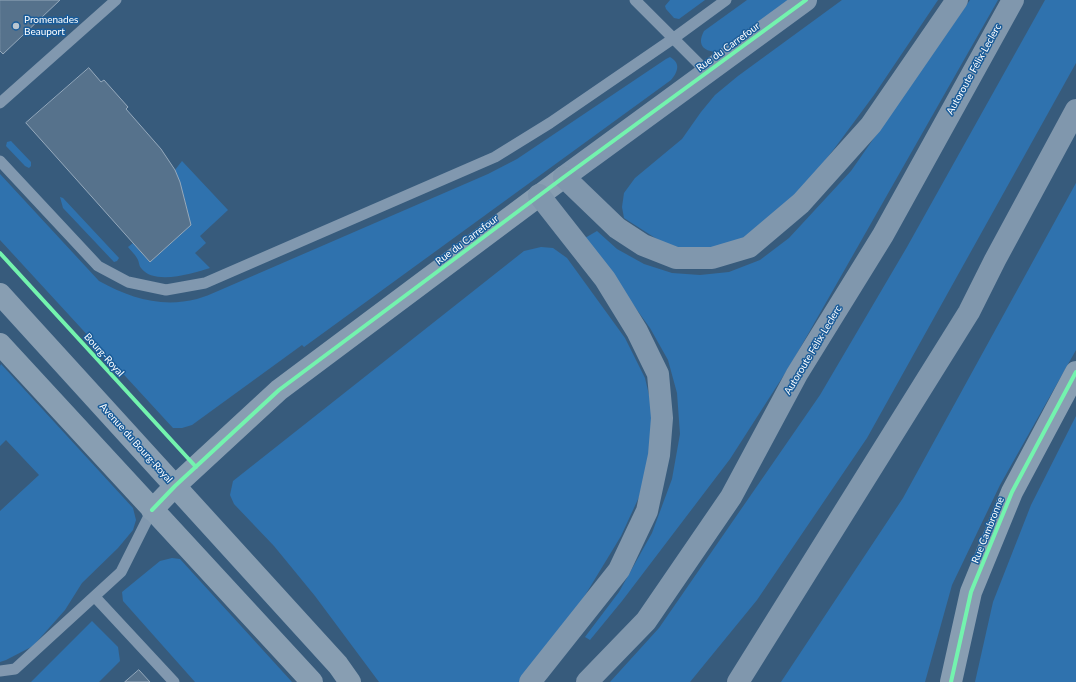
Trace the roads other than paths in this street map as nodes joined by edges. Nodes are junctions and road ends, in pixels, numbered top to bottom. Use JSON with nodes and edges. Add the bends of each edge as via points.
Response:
{"nodes":[{"id":1,"x":116,"y":0,"type":"edge"},
{"id":2,"x":635,"y":0,"type":"edge"},
{"id":3,"x":726,"y":0,"type":"edge"},
{"id":4,"x":806,"y":0,"type":"edge"},
{"id":5,"x":958,"y":0,"type":"edge"},
{"id":6,"x":1013,"y":0,"type":"edge"},
{"id":7,"x":674,"y":38,"type":"junction"},
{"id":8,"x":707,"y":72,"type":"junction"},
{"id":9,"x":0,"y":103,"type":"edge"},
{"id":10,"x":1076,"y":110,"type":"edge"},
{"id":11,"x":0,"y":161,"type":"edge"},
{"id":12,"x":564,"y":177,"type":"junction"},
{"id":13,"x":539,"y":195,"type":"junction"},
{"id":14,"x":0,"y":294,"type":"edge"},
{"id":15,"x":0,"y":344,"type":"edge"},
{"id":16,"x":1076,"y":372,"type":"edge"},
{"id":17,"x":175,"y":486,"type":"junction"},
{"id":18,"x":152,"y":510,"type":"junction"},
{"id":19,"x":94,"y":596,"type":"junction"},
{"id":20,"x":0,"y":671,"type":"edge"},
{"id":21,"x":174,"y":682,"type":"edge"},
{"id":22,"x":312,"y":682,"type":"edge"},
{"id":23,"x":350,"y":682,"type":"edge"},
{"id":24,"x":530,"y":682,"type":"edge"},
{"id":25,"x":587,"y":682,"type":"edge"},
{"id":26,"x":738,"y":682,"type":"edge"},
{"id":27,"x":951,"y":682,"type":"edge"}],
"edges":[{"from":1,"to":9,"type":"lane"},
{"from":2,"to":7,"type":"lane"},
{"from":3,"to":7,"type":"lane"},
{"from":4,"to":8,"type":"street","name":"Rue du Carrefour"},
{"from":5,"to":12,"type":"highway","via":[[871,125],[801,203],[749,247],[712,258],[676,258],[644,245],[617,228]]},
{"from":6,"to":25,"type":"highway","name":"Autoroute Félix-Leclerc","via":[[883,235],[797,374],[731,497],[646,621]]},
{"from":7,"to":8,"type":"lane"},
{"from":7,"to":11,"type":"lane","via":[[495,157],[205,283],[166,290],[128,282],[98,266]]},
{"from":8,"to":12,"type":"street","name":"Rue du Carrefour"},
{"from":10,"to":26,"type":"highway","via":[[969,312]]},
{"from":12,"to":13,"type":"main road","name":"Rue du Carrefour"},
{"from":13,"to":17,"type":"main road","name":"Rue du Carrefour","via":[[280,390]]},
{"from":13,"to":24,"type":"highway","via":[[605,279],[637,331],[658,374],[662,418],[659,455],[647,512],[619,570]]},
{"from":14,"to":17,"type":"main road","name":"Avenue du Bourg-Royal"},
{"from":15,"to":18,"type":"main road"},
{"from":16,"to":27,"type":"main road","name":"Rue Cambronne","via":[[1012,492],[971,592]]},
{"from":17,"to":18,"type":"main road","name":"Rue du Carrefour"},
{"from":17,"to":23,"type":"main road","name":"Avenue du Bourg-Royal","via":[[338,665]]},
{"from":18,"to":19,"type":"lane","via":[[121,572]]},
{"from":18,"to":22,"type":"main road"},
{"from":19,"to":20,"type":"lane","via":[[15,669]]},
{"from":19,"to":21,"type":"lane"}]}
